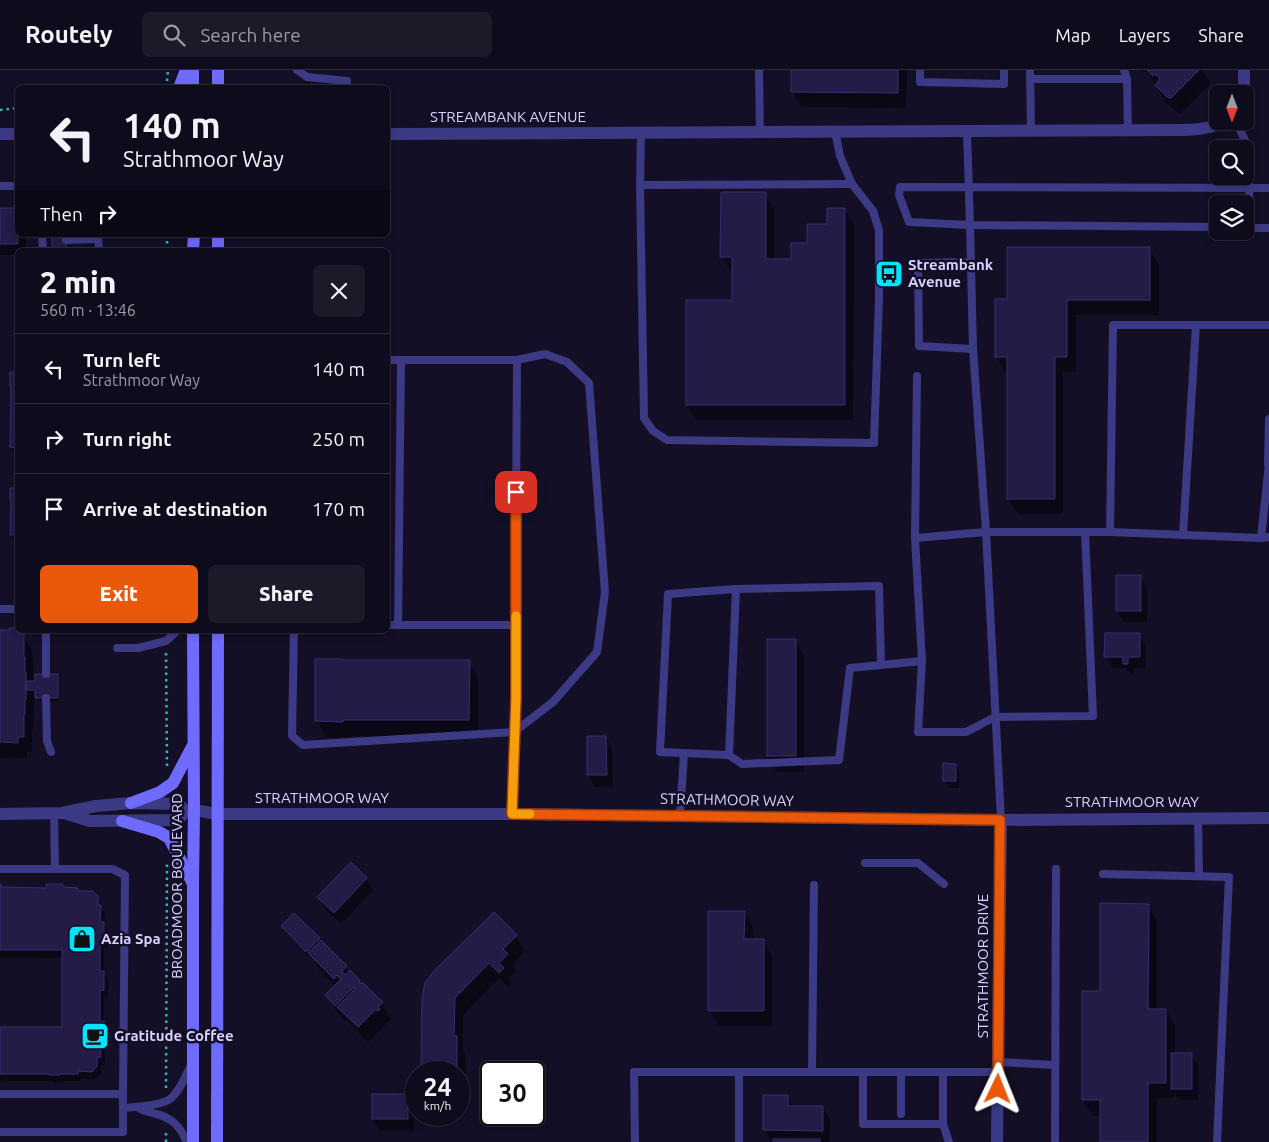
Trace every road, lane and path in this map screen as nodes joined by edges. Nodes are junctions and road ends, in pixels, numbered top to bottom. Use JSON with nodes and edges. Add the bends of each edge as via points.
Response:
{"nodes":[{"id":1,"x":168,"y":70,"type":"edge"},
{"id":2,"x":186,"y":70,"type":"edge"},
{"id":3,"x":193,"y":70,"type":"edge"},
{"id":4,"x":218,"y":70,"type":"edge"},
{"id":5,"x":297,"y":70,"type":"edge"},
{"id":6,"x":759,"y":70,"type":"edge"},
{"id":7,"x":920,"y":70,"type":"edge"},
{"id":8,"x":1004,"y":70,"type":"edge"},
{"id":9,"x":1030,"y":70,"type":"edge"},
{"id":10,"x":1124,"y":70,"type":"edge"},
{"id":11,"x":1244,"y":70,"type":"edge"},
{"id":12,"x":1030,"y":79,"type":"junction"},
{"id":13,"x":1128,"y":79,"type":"junction"},
{"id":14,"x":166,"y":85,"type":"edge"},
{"id":15,"x":180,"y":85,"type":"edge"},
{"id":16,"x":193,"y":85,"type":"edge"},
{"id":17,"x":218,"y":85,"type":"edge"},
{"id":18,"x":347,"y":85,"type":"edge"},
{"id":19,"x":1244,"y":85,"type":"edge"},
{"id":20,"x":15,"y":108,"type":"edge"},
{"id":21,"x":0,"y":110,"type":"edge"},
{"id":22,"x":1209,"y":128,"type":"edge"},
{"id":23,"x":1240,"y":130,"type":"edge"},
{"id":24,"x":967,"y":131,"type":"junction"},
{"id":25,"x":1031,"y":131,"type":"junction"},
{"id":26,"x":1128,"y":131,"type":"junction"},
{"id":27,"x":641,"y":132,"type":"junction"},
{"id":28,"x":760,"y":132,"type":"junction"},
{"id":29,"x":835,"y":132,"type":"junction"},
{"id":30,"x":0,"y":134,"type":"edge"},
{"id":31,"x":15,"y":134,"type":"edge"},
{"id":32,"x":390,"y":134,"type":"edge"},
{"id":33,"x":852,"y":184,"type":"junction"},
{"id":34,"x":0,"y":186,"type":"edge"},
{"id":35,"x":15,"y":186,"type":"edge"},
{"id":36,"x":640,"y":186,"type":"junction"},
{"id":37,"x":969,"y":187,"type":"junction"},
{"id":38,"x":1249,"y":188,"type":"junction"},
{"id":39,"x":1269,"y":188,"type":"edge"},
{"id":40,"x":1249,"y":195,"type":"edge"},
{"id":41,"x":970,"y":226,"type":"junction"},
{"id":42,"x":1209,"y":227,"type":"edge"},
{"id":43,"x":1254,"y":228,"type":"edge"},
{"id":44,"x":1269,"y":228,"type":"edge"},
{"id":45,"x":98,"y":237,"type":"edge"},
{"id":46,"x":42,"y":238,"type":"edge"},
{"id":47,"x":52,"y":240,"type":"dead end"},
{"id":48,"x":66,"y":240,"type":"dead end"},
{"id":49,"x":971,"y":262,"type":"junction"},
{"id":50,"x":1196,"y":325,"type":"junction"},
{"id":51,"x":1269,"y":325,"type":"edge"},
{"id":52,"x":973,"y":349,"type":"junction"},
{"id":53,"x":390,"y":360,"type":"edge"},
{"id":54,"x":401,"y":360,"type":"junction"},
{"id":55,"x":517,"y":360,"type":"junction"},
{"id":56,"x":917,"y":376,"type":"dead end"},
{"id":57,"x":1269,"y":419,"type":"edge"},
{"id":58,"x":1269,"y":464,"type":"edge"},
{"id":59,"x":986,"y":532,"type":"junction"},
{"id":60,"x":1085,"y":532,"type":"junction"},
{"id":61,"x":1110,"y":532,"type":"junction"},
{"id":62,"x":1183,"y":534,"type":"junction"},
{"id":63,"x":915,"y":538,"type":"junction"},
{"id":64,"x":1265,"y":538,"type":"edge"},
{"id":65,"x":736,"y":589,"type":"junction"},
{"id":66,"x":0,"y":609,"type":"edge"},
{"id":67,"x":15,"y":609,"type":"edge"},
{"id":68,"x":390,"y":625,"type":"edge"},
{"id":69,"x":398,"y":625,"type":"junction"},
{"id":70,"x":516,"y":625,"type":"junction"},
{"id":71,"x":46,"y":633,"type":"edge"},
{"id":72,"x":175,"y":633,"type":"edge"},
{"id":73,"x":193,"y":633,"type":"edge"},
{"id":74,"x":218,"y":633,"type":"edge"},
{"id":75,"x":294,"y":633,"type":"edge"},
{"id":76,"x":117,"y":648,"type":"dead end"},
{"id":77,"x":166,"y":653,"type":"dead end"},
{"id":78,"x":922,"y":661,"type":"junction"},
{"id":79,"x":880,"y":664,"type":"junction"},
{"id":80,"x":46,"y":674,"type":"dead end"},
{"id":81,"x":46,"y":698,"type":"dead end"},
{"id":82,"x":995,"y":717,"type":"junction"},
{"id":83,"x":514,"y":732,"type":"junction"},
{"id":84,"x":194,"y":745,"type":"junction"},
{"id":85,"x":51,"y":752,"type":"dead end"},
{"id":86,"x":684,"y":753,"type":"junction"},
{"id":87,"x":729,"y":755,"type":"junction"},
{"id":88,"x":167,"y":767,"type":"dead end"},
{"id":89,"x":131,"y":804,"type":"junction"},
{"id":90,"x":190,"y":810,"type":"junction"},
{"id":91,"x":58,"y":812,"type":"junction"},
{"id":92,"x":0,"y":814,"type":"edge"},
{"id":93,"x":218,"y":814,"type":"junction"},
{"id":94,"x":512,"y":814,"type":"junction"},
{"id":95,"x":680,"y":816,"type":"junction"},
{"id":96,"x":1198,"y":818,"type":"junction"},
{"id":97,"x":1269,"y":818,"type":"edge"},
{"id":98,"x":1000,"y":820,"type":"junction"},
{"id":99,"x":122,"y":821,"type":"junction"},
{"id":100,"x":865,"y":863,"type":"dead end"},
{"id":101,"x":167,"y":864,"type":"dead end"},
{"id":102,"x":0,"y":869,"type":"edge"},
{"id":103,"x":55,"y":869,"type":"junction"},
{"id":104,"x":1056,"y":869,"type":"dead end"},
{"id":105,"x":1103,"y":874,"type":"dead end"},
{"id":106,"x":1199,"y":876,"type":"junction"},
{"id":107,"x":193,"y":884,"type":"junction"},
{"id":108,"x":944,"y":884,"type":"dead end"},
{"id":109,"x":814,"y":885,"type":"dead end"},
{"id":110,"x":192,"y":1064,"type":"junction"},
{"id":111,"x":1055,"y":1065,"type":"junction"},
{"id":112,"x":998,"y":1067,"type":"junction"},
{"id":113,"x":739,"y":1072,"type":"junction"},
{"id":114,"x":812,"y":1072,"type":"junction"},
{"id":115,"x":864,"y":1072,"type":"junction"},
{"id":116,"x":901,"y":1072,"type":"junction"},
{"id":117,"x":943,"y":1072,"type":"junction"},
{"id":118,"x":0,"y":1094,"type":"edge"},
{"id":119,"x":123,"y":1094,"type":"junction"},
{"id":120,"x":166,"y":1100,"type":"junction"},
{"id":121,"x":137,"y":1107,"type":"junction"},
{"id":122,"x":123,"y":1108,"type":"junction"},
{"id":123,"x":901,"y":1114,"type":"dead end"},
{"id":124,"x":166,"y":1118,"type":"junction"},
{"id":125,"x":943,"y":1124,"type":"junction"},
{"id":126,"x":0,"y":1132,"type":"edge"},
{"id":127,"x":123,"y":1132,"type":"junction"},
{"id":128,"x":123,"y":1142,"type":"edge"},
{"id":129,"x":166,"y":1142,"type":"edge"},
{"id":130,"x":188,"y":1142,"type":"edge"},
{"id":131,"x":193,"y":1142,"type":"edge"},
{"id":132,"x":217,"y":1142,"type":"edge"},
{"id":133,"x":635,"y":1142,"type":"edge"},
{"id":134,"x":739,"y":1142,"type":"edge"},
{"id":135,"x":949,"y":1142,"type":"edge"},
{"id":136,"x":997,"y":1142,"type":"edge"},
{"id":137,"x":1055,"y":1142,"type":"edge"},
{"id":138,"x":1217,"y":1142,"type":"edge"}],
"edges":[{"from":1,"to":14,"type":"path"},
{"from":2,"to":15,"type":"main road"},
{"from":3,"to":16,"type":"main road"},
{"from":4,"to":17,"type":"main road"},
{"from":5,"to":18,"type":"lane","via":[[307,77],[347,81]]},
{"from":6,"to":28,"type":"lane"},
{"from":7,"to":8,"type":"lane","via":[[920,82],[1004,84]]},
{"from":9,"to":12,"type":"lane"},
{"from":10,"to":13,"type":"lane"},
{"from":11,"to":19,"type":"street"},
{"from":12,"to":13,"type":"lane"},
{"from":12,"to":25,"type":"lane"},
{"from":13,"to":26,"type":"lane"},
{"from":20,"to":21,"type":"path"},
{"from":22,"to":26,"type":"street","name":"STREAMBANK AVENUE"},
{"from":23,"to":38,"type":"lane","via":[[1248,147]]},
{"from":24,"to":25,"type":"street","name":"STREAMBANK AVENUE"},
{"from":24,"to":29,"type":"street","name":"STREAMBANK AVENUE"},
{"from":24,"to":37,"type":"lane"},
{"from":25,"to":26,"type":"street","name":"STREAMBANK AVENUE"},
{"from":27,"to":28,"type":"street","name":"STREAMBANK AVENUE"},
{"from":27,"to":32,"type":"street","name":"STREAMBANK AVENUE"},
{"from":27,"to":36,"type":"lane"},
{"from":28,"to":29,"type":"street","name":"STREAMBANK AVENUE"},
{"from":29,"to":33,"type":"lane","via":[[840,156]]},
{"from":30,"to":31,"type":"street"},
{"from":33,"to":36,"type":"lane"},
{"from":33,"to":36,"type":"lane","via":[[874,211],[879,230],[874,442],[667,440],[654,431],[644,418]]},
{"from":34,"to":35,"type":"lane"},
{"from":37,"to":38,"type":"lane"},
{"from":37,"to":41,"type":"lane"},
{"from":37,"to":41,"type":"lane","via":[[900,187],[899,195],[909,222]]},
{"from":38,"to":39,"type":"lane"},
{"from":38,"to":40,"type":"lane"},
{"from":41,"to":42,"type":"lane"},
{"from":41,"to":49,"type":"lane"},
{"from":43,"to":44,"type":"lane"},
{"from":45,"to":48,"type":"lane"},
{"from":46,"to":47,"type":"lane"},
{"from":49,"to":52,"type":"lane"},
{"from":49,"to":52,"type":"lane","via":[[918,264],[919,346]]},
{"from":50,"to":51,"type":"lane"},
{"from":50,"to":61,"type":"lane","via":[[1114,325]]},
{"from":50,"to":62,"type":"lane"},
{"from":52,"to":59,"type":"lane"},
{"from":53,"to":54,"type":"lane"},
{"from":54,"to":55,"type":"lane"},
{"from":54,"to":69,"type":"lane"},
{"from":55,"to":70,"type":"lane"},
{"from":55,"to":83,"type":"lane","via":[[545,354],[567,362],[588,383],[605,592],[597,652],[553,702]]},
{"from":56,"to":63,"type":"lane"},
{"from":57,"to":58,"type":"lane"},
{"from":58,"to":64,"type":"lane"},
{"from":59,"to":60,"type":"lane"},
{"from":59,"to":63,"type":"lane"},
{"from":59,"to":82,"type":"lane"},
{"from":60,"to":61,"type":"lane"},
{"from":60,"to":82,"type":"lane","via":[[1093,716]]},
{"from":61,"to":62,"type":"lane"},
{"from":62,"to":64,"type":"lane"},
{"from":63,"to":78,"type":"lane"},
{"from":65,"to":79,"type":"lane","via":[[879,586]]},
{"from":65,"to":86,"type":"lane","via":[[668,594],[660,752]]},
{"from":65,"to":87,"type":"lane"},
{"from":66,"to":67,"type":"lane"},
{"from":68,"to":69,"type":"lane"},
{"from":69,"to":70,"type":"lane"},
{"from":70,"to":83,"type":"lane"},
{"from":71,"to":80,"type":"lane"},
{"from":72,"to":76,"type":"lane","via":[[166,641],[138,648]]},
{"from":73,"to":84,"type":"main road","name":"BROADMOOR BOULEVARD"},
{"from":74,"to":93,"type":"main road"},
{"from":75,"to":83,"type":"lane","via":[[292,736],[303,745]]},
{"from":77,"to":88,"type":"path"},
{"from":78,"to":79,"type":"lane"},
{"from":78,"to":82,"type":"lane","via":[[918,732],[966,732]]},
{"from":79,"to":87,"type":"lane","via":[[850,668],[839,760],[742,764]]},
{"from":81,"to":85,"type":"lane","via":[[47,741]]},
{"from":82,"to":98,"type":"lane"},
{"from":83,"to":94,"type":"lane"},
{"from":84,"to":89,"type":"main road","via":[[173,783]]},
{"from":84,"to":90,"type":"main road","name":"BROADMOOR BOULEVARD"},
{"from":86,"to":87,"type":"lane"},
{"from":86,"to":95,"type":"lane"},
{"from":89,"to":90,"type":"street","name":"STRATHMOOR WAY","via":[[178,804]]},
{"from":89,"to":91,"type":"street","name":"STRATHMOOR WAY"},
{"from":90,"to":93,"type":"street","name":"STRATHMOOR WAY"},
{"from":90,"to":99,"type":"street","via":[[178,820]]},
{"from":90,"to":107,"type":"main road","name":"BROADMOOR BOULEVARD"},
{"from":91,"to":92,"type":"street"},
{"from":91,"to":99,"type":"street","via":[[90,821]]},
{"from":91,"to":103,"type":"lane"},
{"from":93,"to":94,"type":"street","name":"STRATHMOOR WAY"},
{"from":93,"to":132,"type":"main road"},
{"from":94,"to":95,"type":"street","name":"STRATHMOOR WAY"},
{"from":95,"to":98,"type":"street","name":"STRATHMOOR WAY"},
{"from":96,"to":97,"type":"street","name":"STRATHMOOR WAY"},
{"from":96,"to":98,"type":"street","name":"STRATHMOOR WAY"},
{"from":96,"to":106,"type":"lane"},
{"from":98,"to":112,"type":"street","name":"STRATHMOOR DRIVE"},
{"from":99,"to":107,"type":"main road","via":[[169,838]]},
{"from":100,"to":108,"type":"lane","via":[[918,863]]},
{"from":101,"to":120,"type":"path"},
{"from":102,"to":103,"type":"lane"},
{"from":103,"to":119,"type":"lane","via":[[112,869],[125,875]]},
{"from":104,"to":111,"type":"lane"},
{"from":105,"to":106,"type":"lane"},
{"from":106,"to":138,"type":"lane","via":[[1229,877]]},
{"from":107,"to":110,"type":"main road","name":"BROADMOOR BOULEVARD"},
{"from":109,"to":114,"type":"lane"},
{"from":110,"to":120,"type":"lane","via":[[179,1088]]},
{"from":110,"to":131,"type":"main road","name":"BROADMOOR BOULEVARD"},
{"from":111,"to":112,"type":"lane"},
{"from":111,"to":137,"type":"lane"},
{"from":112,"to":117,"type":"lane"},
{"from":112,"to":136,"type":"street","name":"STRATHMOOR DRIVE"},
{"from":113,"to":114,"type":"lane"},
{"from":113,"to":133,"type":"lane","via":[[634,1072]]},
{"from":113,"to":134,"type":"lane"},
{"from":114,"to":115,"type":"lane"},
{"from":115,"to":116,"type":"lane"},
{"from":115,"to":125,"type":"lane","via":[[863,1124]]},
{"from":116,"to":117,"type":"lane"},
{"from":116,"to":123,"type":"lane"},
{"from":117,"to":125,"type":"lane"},
{"from":118,"to":119,"type":"lane"},
{"from":119,"to":122,"type":"lane"},
{"from":120,"to":121,"type":"lane"},
{"from":121,"to":122,"type":"lane"},
{"from":121,"to":124,"type":"lane"},
{"from":122,"to":127,"type":"lane"},
{"from":124,"to":129,"type":"path"},
{"from":124,"to":130,"type":"lane","via":[[180,1128]]},
{"from":125,"to":135,"type":"lane"},
{"from":126,"to":127,"type":"lane"},
{"from":127,"to":128,"type":"lane"}]}
